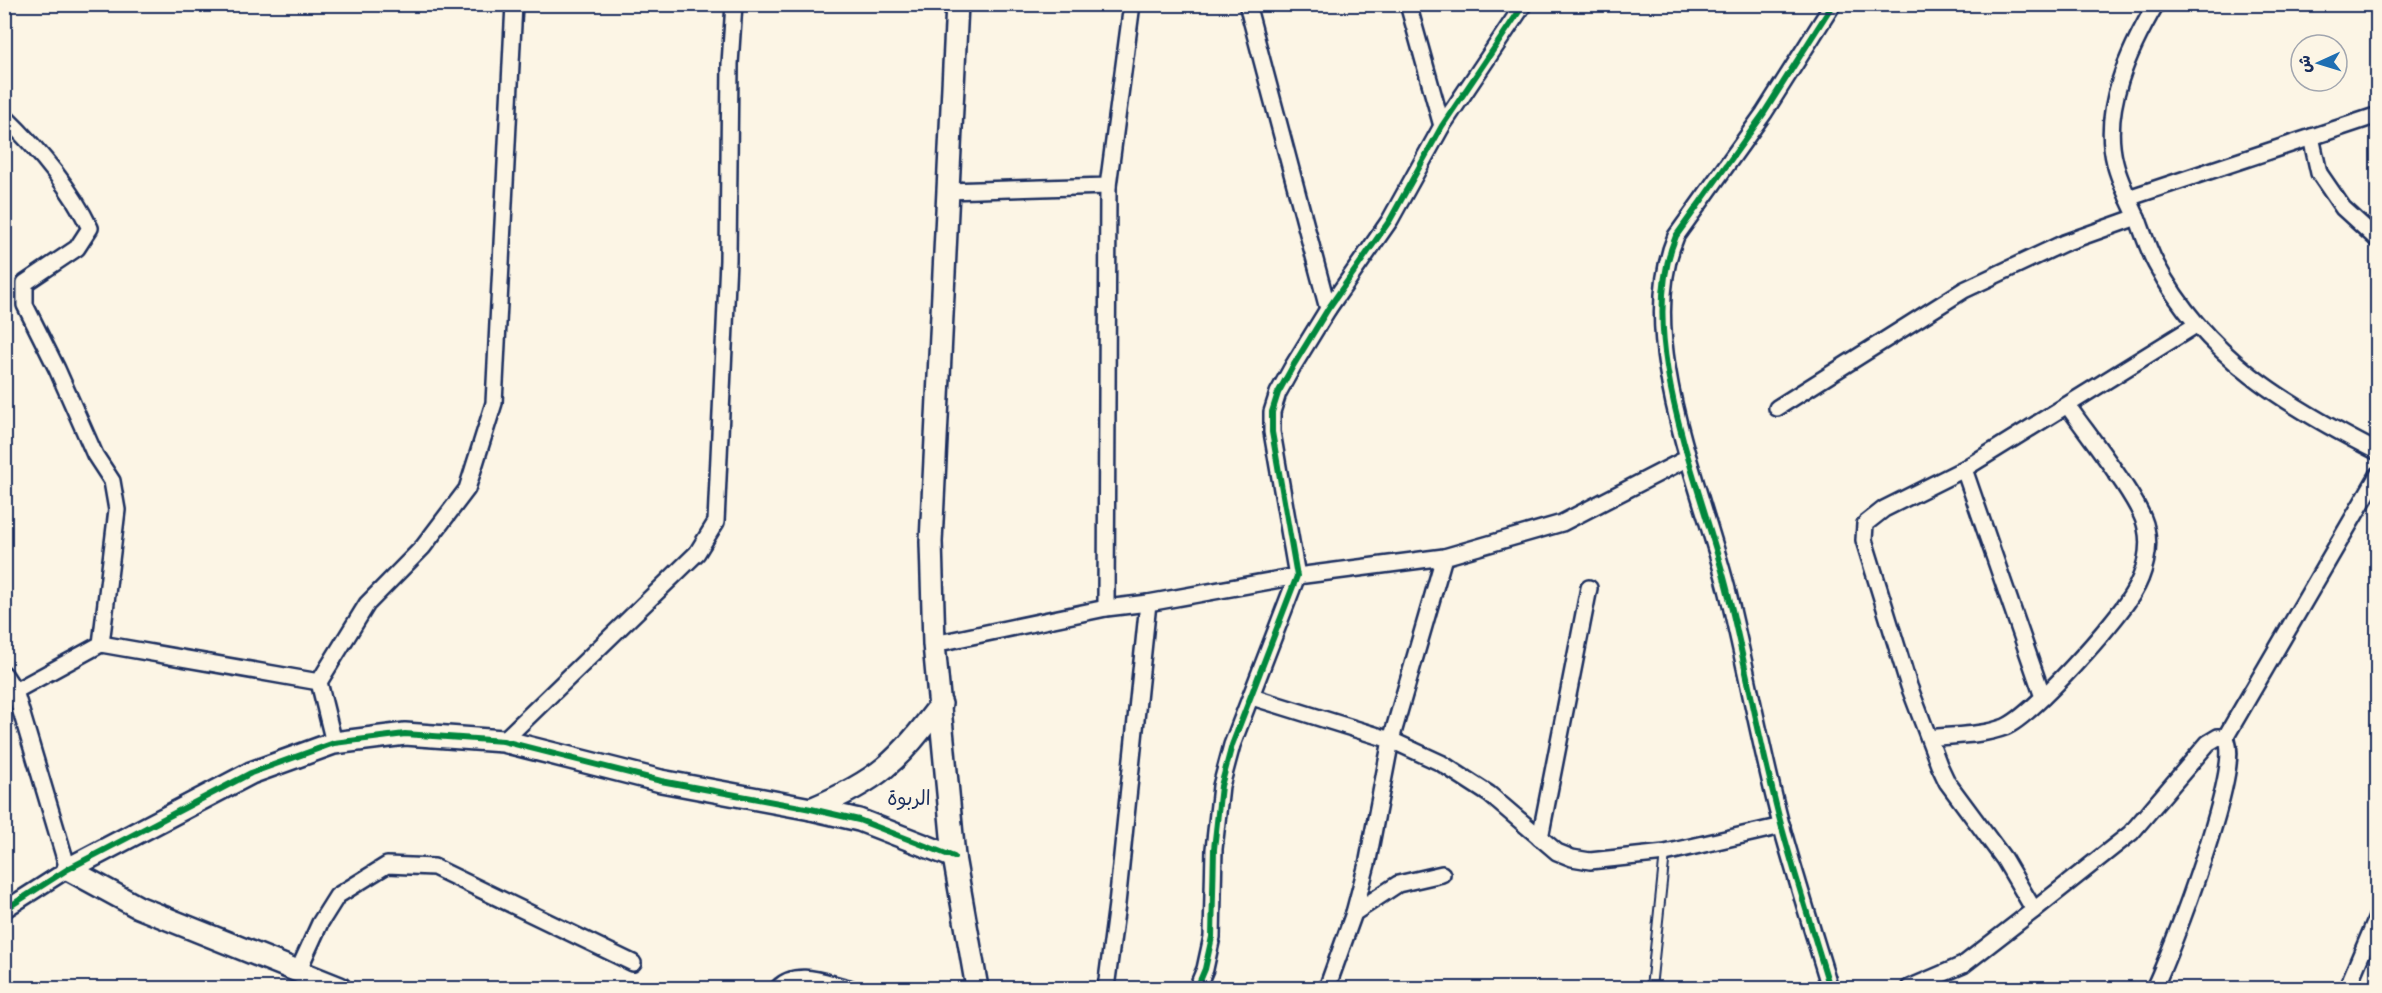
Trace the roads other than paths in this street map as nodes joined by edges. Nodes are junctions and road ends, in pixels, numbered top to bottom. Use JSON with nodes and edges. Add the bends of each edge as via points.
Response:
{"nodes":[{"id":1,"x":514,"y":4,"type":"edge"},
{"id":2,"x":734,"y":4,"type":"edge"},
{"id":3,"x":957,"y":4,"type":"edge"},
{"id":4,"x":1132,"y":4,"type":"edge"},
{"id":5,"x":1247,"y":4,"type":"edge"},
{"id":6,"x":1408,"y":4,"type":"edge"},
{"id":7,"x":1524,"y":4,"type":"edge"},
{"id":8,"x":1833,"y":4,"type":"edge"},
{"id":9,"x":2156,"y":4,"type":"edge"},
{"id":10,"x":2378,"y":115,"type":"edge"},
{"id":11,"x":4,"y":116,"type":"edge"},
{"id":12,"x":1442,"y":126,"type":"junction"},
{"id":13,"x":2311,"y":137,"type":"junction"},
{"id":14,"x":1108,"y":186,"type":"junction"},
{"id":15,"x":948,"y":190,"type":"junction"},
{"id":16,"x":2128,"y":198,"type":"junction"},
{"id":17,"x":2137,"y":217,"type":"junction"},
{"id":18,"x":2378,"y":240,"type":"edge"},
{"id":19,"x":1328,"y":309,"type":"junction"},
{"id":20,"x":2196,"y":325,"type":"junction"},
{"id":21,"x":2068,"y":406,"type":"junction"},
{"id":22,"x":1777,"y":408,"type":"dead end"},
{"id":23,"x":2378,"y":452,"type":"edge"},
{"id":24,"x":1688,"y":458,"type":"junction"},
{"id":25,"x":1964,"y":469,"type":"junction"},
{"id":26,"x":2378,"y":475,"type":"edge"},
{"id":27,"x":1444,"y":557,"type":"junction"},
{"id":28,"x":1297,"y":576,"type":"junction"},
{"id":29,"x":1589,"y":588,"type":"dead end"},
{"id":30,"x":1148,"y":603,"type":"junction"},
{"id":31,"x":1106,"y":608,"type":"junction"},
{"id":32,"x":101,"y":644,"type":"junction"},
{"id":33,"x":934,"y":644,"type":"junction"},
{"id":34,"x":4,"y":674,"type":"edge"},
{"id":35,"x":320,"y":682,"type":"junction"},
{"id":36,"x":15,"y":691,"type":"junction"},
{"id":37,"x":1252,"y":697,"type":"junction"},
{"id":38,"x":2043,"y":698,"type":"junction"},
{"id":39,"x":941,"y":704,"type":"junction"},
{"id":40,"x":1929,"y":738,"type":"junction"},
{"id":41,"x":2225,"y":738,"type":"junction"},
{"id":42,"x":1391,"y":740,"type":"junction"},
{"id":43,"x":503,"y":741,"type":"junction"},
{"id":44,"x":334,"y":743,"type":"junction"},
{"id":45,"x":811,"y":809,"type":"junction"},
{"id":46,"x":1782,"y":826,"type":"junction"},
{"id":47,"x":1540,"y":838,"type":"junction"},
{"id":48,"x":1665,"y":853,"type":"junction"},
{"id":49,"x":954,"y":857,"type":"junction"},
{"id":50,"x":68,"y":869,"type":"junction"},
{"id":51,"x":1442,"y":874,"type":"dead end"},
{"id":52,"x":4,"y":910,"type":"edge"},
{"id":53,"x":2034,"y":910,"type":"junction"},
{"id":54,"x":1354,"y":913,"type":"junction"},
{"id":55,"x":2378,"y":915,"type":"edge"},
{"id":56,"x":633,"y":963,"type":"dead end"},
{"id":57,"x":298,"y":971,"type":"junction"},
{"id":58,"x":2351,"y":987,"type":"edge"},
{"id":59,"x":340,"y":988,"type":"edge"},
{"id":60,"x":778,"y":988,"type":"edge"},
{"id":61,"x":849,"y":988,"type":"edge"},
{"id":62,"x":977,"y":988,"type":"edge"},
{"id":63,"x":1106,"y":988,"type":"edge"},
{"id":64,"x":1197,"y":988,"type":"edge"},
{"id":65,"x":1327,"y":988,"type":"edge"},
{"id":66,"x":1651,"y":988,"type":"edge"},
{"id":67,"x":1830,"y":988,"type":"edge"},
{"id":68,"x":1909,"y":988,"type":"edge"},
{"id":69,"x":2154,"y":988,"type":"edge"}],
"edges":[{"from":1,"to":35,"type":"street","via":[[494,403],[467,489],[423,547],[367,604]]},
{"from":2,"to":43,"type":"street","via":[[716,522],[697,553]]},
{"from":3,"to":15,"type":"street"},
{"from":4,"to":14,"type":"street"},
{"from":5,"to":19,"type":"street"},
{"from":6,"to":12,"type":"street"},
{"from":7,"to":12,"type":"street"},
{"from":8,"to":24,"type":"street","via":[[1769,104],[1681,228],[1669,253],[1663,298],[1667,366]]},
{"from":9,"to":16,"type":"street","via":[[2118,85],[2112,109],[2115,163]]},
{"from":10,"to":13,"type":"street"},
{"from":11,"to":32,"type":"street","via":[[32,145],[81,209],[90,228],[77,248],[25,283],[25,305],[95,455],[112,481],[117,510]]},
{"from":12,"to":19,"type":"street","via":[[1390,220]]},
{"from":13,"to":16,"type":"street"},
{"from":13,"to":18,"type":"street","via":[[2319,173],[2343,208]]},
{"from":14,"to":15,"type":"street"},
{"from":14,"to":31,"type":"street"},
{"from":15,"to":33,"type":"street","via":[[931,530]]},
{"from":16,"to":17,"type":"street"},
{"from":17,"to":20,"type":"street","via":[[2156,264]]},
{"from":17,"to":22,"type":"street","via":[[2064,243],[1964,290]]},
{"from":19,"to":28,"type":"street","via":[[1278,393],[1272,412],[1272,432]]},
{"from":20,"to":21,"type":"street"},
{"from":20,"to":23,"type":"street","via":[[2229,360],[2270,391]]},
{"from":21,"to":25,"type":"street"},
{"from":21,"to":38,"type":"street","via":[[2136,505],[2146,526],[2148,547],[2144,569],[2133,593]]},
{"from":24,"to":27,"type":"street","via":[[1562,523]]},
{"from":24,"to":46,"type":"street","via":[[1728,592]]},
{"from":25,"to":38,"type":"street"},
{"from":25,"to":40,"type":"street","via":[[1884,509],[1869,519],[1863,531],[1909,686]]},
{"from":26,"to":41,"type":"street"},
{"from":27,"to":28,"type":"street"},
{"from":27,"to":42,"type":"street"},
{"from":28,"to":30,"type":"street"},
{"from":28,"to":37,"type":"street"},
{"from":29,"to":47,"type":"street"},
{"from":30,"to":31,"type":"street"},
{"from":30,"to":63,"type":"street"},
{"from":31,"to":33,"type":"street"},
{"from":32,"to":35,"type":"street"},
{"from":32,"to":36,"type":"street"},
{"from":33,"to":39,"type":"street"},
{"from":34,"to":36,"type":"street"},
{"from":35,"to":44,"type":"street"},
{"from":36,"to":50,"type":"street"},
{"from":37,"to":42,"type":"street"},
{"from":37,"to":64,"type":"street","via":[[1221,786],[1212,937]]},
{"from":38,"to":40,"type":"street","via":[[2007,726],[1988,732]]},
{"from":39,"to":45,"type":"street","via":[[907,749],[882,772],[853,791]]},
{"from":39,"to":49,"type":"street"},
{"from":40,"to":53,"type":"street","via":[[1947,782],[2004,859]]},
{"from":41,"to":53,"type":"street","via":[[2208,743],[2131,833]]},
{"from":41,"to":69,"type":"street","via":[[2231,750],[2228,770],[2205,855],[2169,958]]},
{"from":42,"to":47,"type":"street","via":[[1459,774]]},
{"from":42,"to":54,"type":"street"},
{"from":43,"to":44,"type":"street","via":[[405,734]]},
{"from":43,"to":45,"type":"street","via":[[661,781]]},
{"from":44,"to":50,"type":"street","via":[[250,773]]},
{"from":45,"to":49,"type":"street","via":[[859,820]]},
{"from":46,"to":48,"type":"street"},
{"from":46,"to":67,"type":"street"},
{"from":47,"to":48,"type":"street","via":[[1557,852],[1590,861]]},
{"from":48,"to":66,"type":"lane"},
{"from":49,"to":62,"type":"street"},
{"from":50,"to":52,"type":"street"},
{"from":50,"to":57,"type":"street","via":[[138,907]]},
{"from":51,"to":54,"type":"street","via":[[1398,884]]},
{"from":53,"to":68,"type":"street","via":[[1963,965]]},
{"from":54,"to":65,"type":"street"},
{"from":55,"to":58,"type":"street"},
{"from":56,"to":57,"type":"street","via":[[434,867],[387,865],[337,896]]},
{"from":57,"to":59,"type":"street"},
{"from":60,"to":61,"type":"street","via":[[798,977]]}]}
